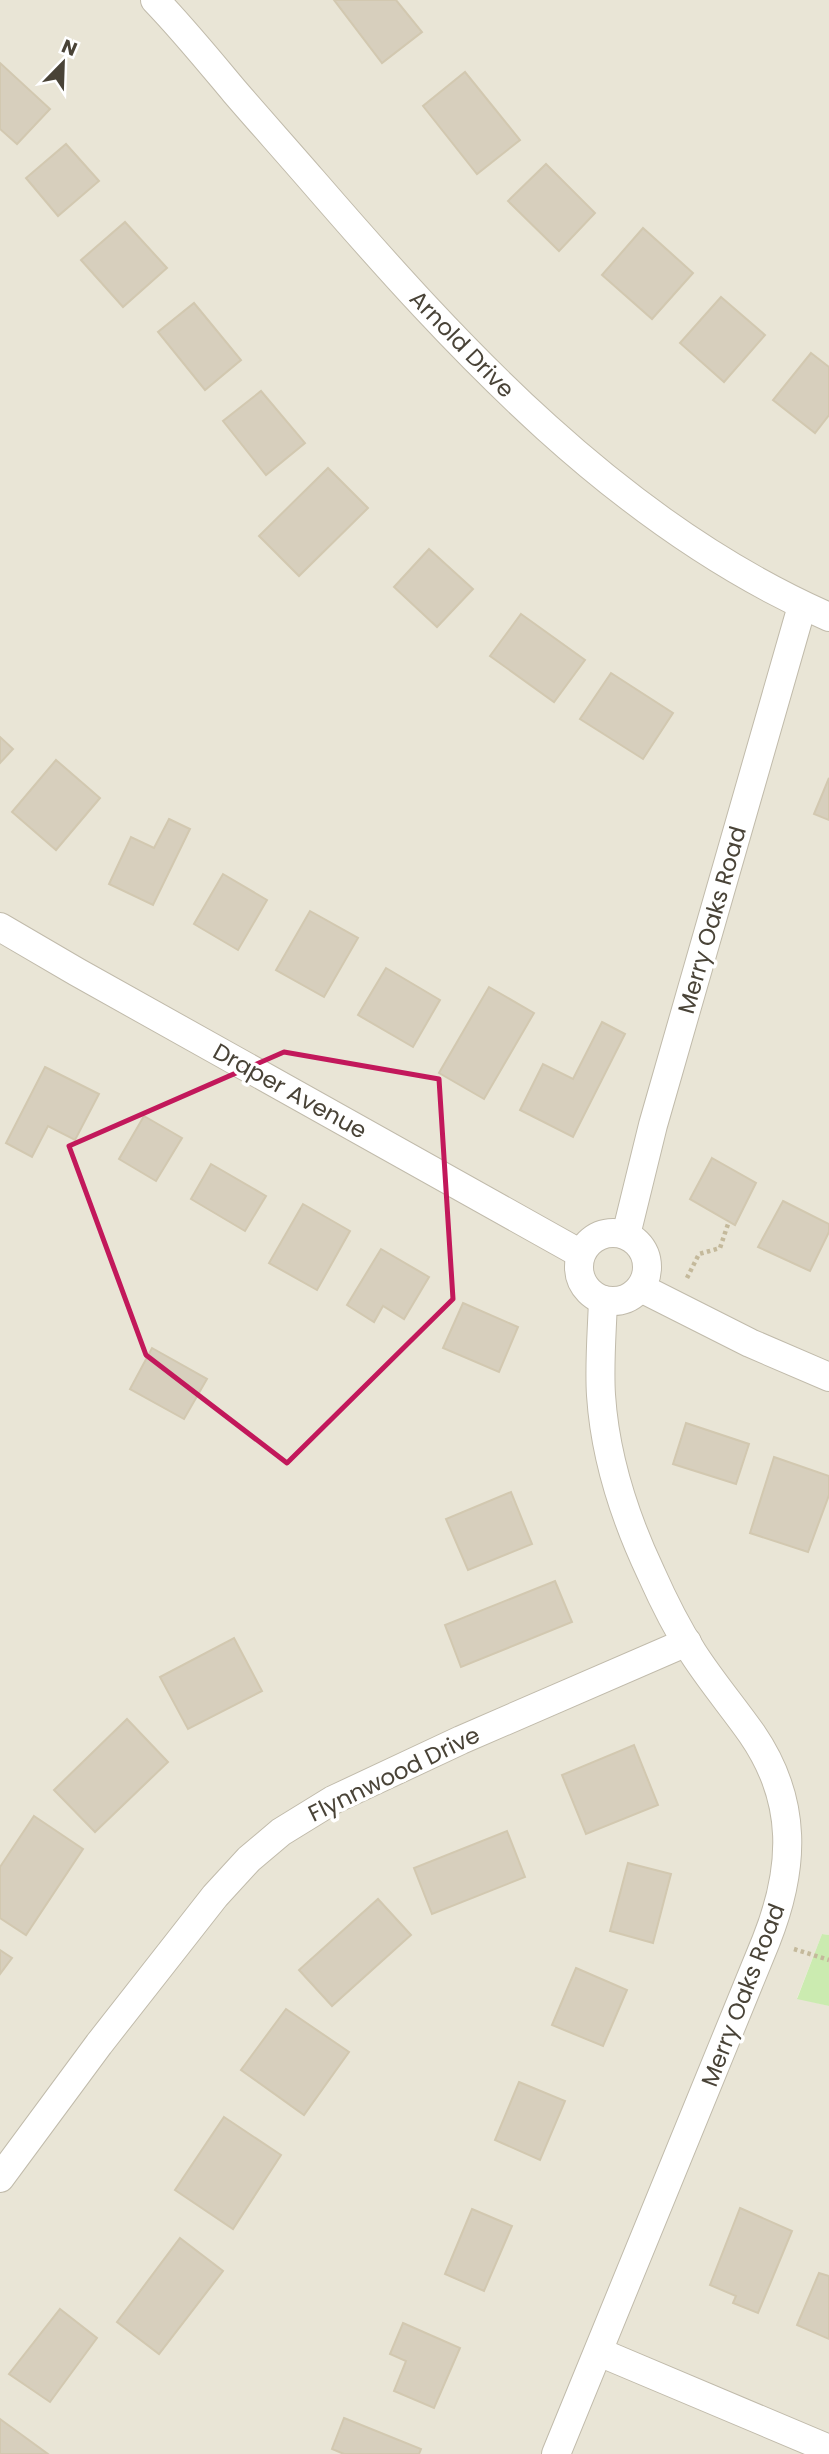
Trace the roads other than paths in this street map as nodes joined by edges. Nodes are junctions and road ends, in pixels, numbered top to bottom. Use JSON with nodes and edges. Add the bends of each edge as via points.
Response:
{"nodes":[{"id":1,"x":155,"y":0,"type":"edge"},
{"id":2,"x":802,"y":606,"type":"junction"},
{"id":3,"x":829,"y":617,"type":"edge"},
{"id":4,"x":0,"y":927,"type":"edge"},
{"id":5,"x":626,"y":1235,"type":"junction"},
{"id":6,"x":582,"y":1254,"type":"junction"},
{"id":7,"x":641,"y":1288,"type":"junction"},
{"id":8,"x":603,"y":1300,"type":"junction"},
{"id":9,"x":829,"y":1377,"type":"edge"},
{"id":10,"x":687,"y":1642,"type":"junction"},
{"id":11,"x":0,"y":2178,"type":"edge"},
{"id":12,"x":599,"y":2352,"type":"junction"},
{"id":13,"x":829,"y":2449,"type":"edge"},
{"id":14,"x":556,"y":2454,"type":"edge"}],
"edges":[{"from":1,"to":2,"type":"street","name":"Arnold Drive","via":[[370,246],[524,408],[639,504],[726,564]]},
{"from":2,"to":3,"type":"street","name":"Arnold Drive"},
{"from":2,"to":5,"type":"street","name":"Merry Oaks Road","via":[[653,1125]]},
{"from":4,"to":6,"type":"street","name":"Draper Avenue"},
{"from":5,"to":6,"type":"street","via":[[605,1233],[587,1244]]},
{"from":5,"to":7,"type":"street","via":[[646,1257]]},
{"from":6,"to":8,"type":"street","via":[[578,1264],[584,1286]]},
{"from":7,"to":8,"type":"street","via":[[624,1300]]},
{"from":7,"to":9,"type":"street"},
{"from":8,"to":10,"type":"street","name":"Merry Oaks Road","via":[[601,1394],[608,1452],[634,1534]]},
{"from":10,"to":11,"type":"street","name":"Flynnwood Drive","via":[[475,1733],[333,1800],[281,1832],[215,1896]]},
{"from":10,"to":12,"type":"street","name":"Merry Oaks Road","via":[[754,1737],[775,1777],[786,1820],[788,1865],[779,1909]]},
{"from":12,"to":13,"type":"street"},
{"from":12,"to":14,"type":"street","name":"Merry Oaks Road"}]}
